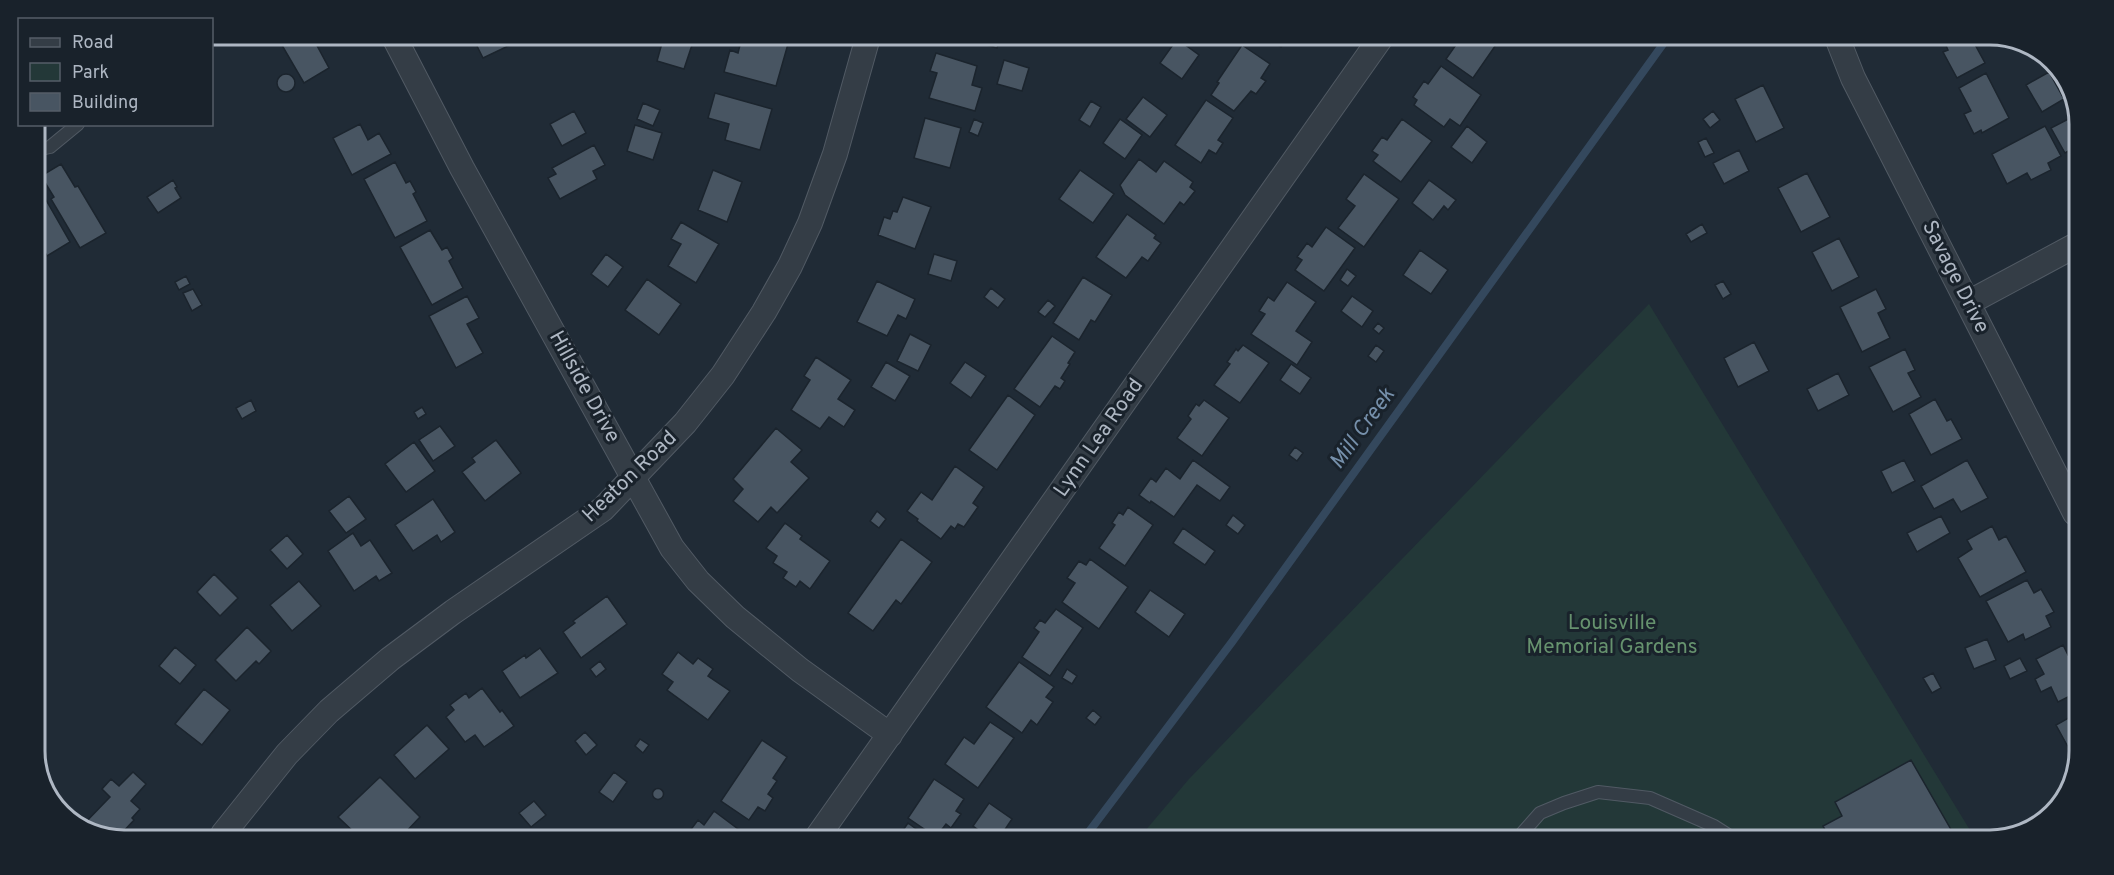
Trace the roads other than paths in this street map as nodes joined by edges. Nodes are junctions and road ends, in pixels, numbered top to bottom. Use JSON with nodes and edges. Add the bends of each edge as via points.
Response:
{"nodes":[{"id":1,"x":398,"y":45,"type":"edge"},
{"id":2,"x":866,"y":45,"type":"edge"},
{"id":3,"x":1376,"y":45,"type":"edge"},
{"id":4,"x":1840,"y":45,"type":"edge"},
{"id":5,"x":76,"y":126,"type":"edge"},
{"id":6,"x":45,"y":148,"type":"edge"},
{"id":7,"x":2069,"y":249,"type":"edge"},
{"id":8,"x":1968,"y":303,"type":"junction"},
{"id":9,"x":633,"y":478,"type":"junction"},
{"id":10,"x":2069,"y":499,"type":"edge"},
{"id":11,"x":890,"y":735,"type":"junction"},
{"id":12,"x":226,"y":830,"type":"edge"},
{"id":13,"x":822,"y":830,"type":"edge"},
{"id":14,"x":1525,"y":830,"type":"edge"},
{"id":15,"x":1720,"y":830,"type":"edge"}],
"edges":[{"from":1,"to":9,"type":"street","name":"Hillside Drive"},
{"from":2,"to":9,"type":"street","name":"Heaton Road","via":[[835,154],[790,266],[723,375]]},
{"from":3,"to":11,"type":"street","name":"Lynn Lea Road"},
{"from":4,"to":8,"type":"street","name":"Savage Drive","via":[[1853,78]]},
{"from":5,"to":6,"type":"lane"},
{"from":7,"to":8,"type":"street"},
{"from":8,"to":10,"type":"street","name":"Savage Drive"},
{"from":9,"to":11,"type":"street","name":"Hillside Drive","via":[[672,548],[698,581],[735,617]]},
{"from":9,"to":12,"type":"street","name":"Heaton Road","via":[[603,509],[453,612],[329,711],[287,754]]},
{"from":11,"to":13,"type":"street","name":"Lynn Lea Road"},
{"from":14,"to":15,"type":"lane","via":[[1540,813],[1598,792],[1650,798]]}]}
